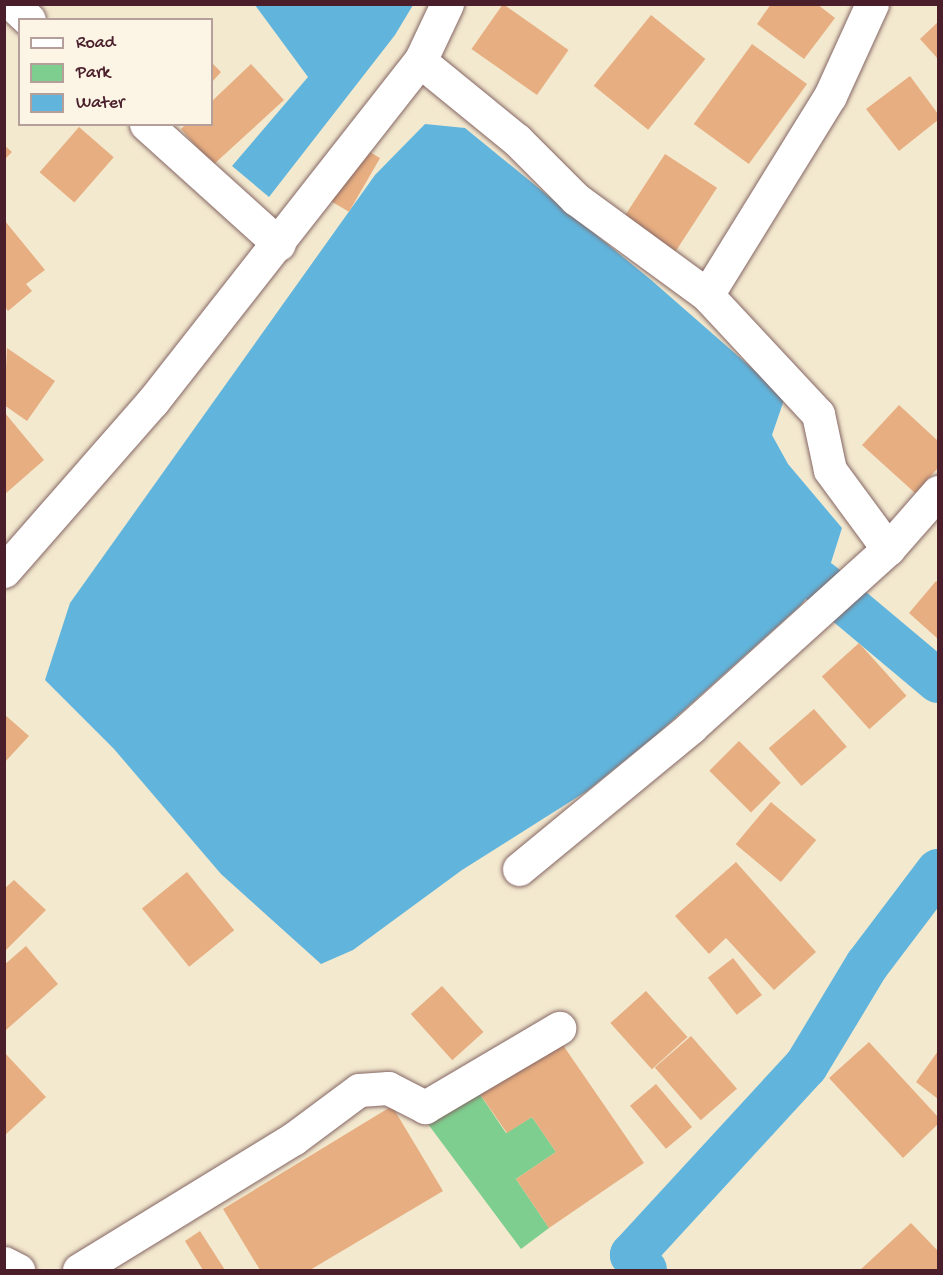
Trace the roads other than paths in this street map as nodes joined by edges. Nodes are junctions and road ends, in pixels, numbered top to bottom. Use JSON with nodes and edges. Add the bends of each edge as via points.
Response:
{"nodes":[{"id":1,"x":12,"y":4,"type":"edge"},
{"id":2,"x":447,"y":4,"type":"edge"},
{"id":3,"x":872,"y":4,"type":"edge"},
{"id":4,"x":27,"y":18,"type":"edge"},
{"id":5,"x":420,"y":61,"type":"junction"},
{"id":6,"x":148,"y":126,"type":"edge"},
{"id":7,"x":279,"y":243,"type":"junction"},
{"id":8,"x":707,"y":295,"type":"junction"},
{"id":9,"x":939,"y":492,"type":"edge"},
{"id":10,"x":888,"y":549,"type":"junction"},
{"id":11,"x":4,"y":571,"type":"edge"},
{"id":12,"x":519,"y":869,"type":"dead end"},
{"id":13,"x":559,"y":1028,"type":"dead end"},
{"id":14,"x":4,"y":1263,"type":"edge"},
{"id":15,"x":18,"y":1270,"type":"edge"},
{"id":16,"x":79,"y":1270,"type":"edge"}],
"edges":[{"from":1,"to":4,"type":"street"},
{"from":2,"to":5,"type":"street"},
{"from":3,"to":8,"type":"street","via":[[830,96]]},
{"from":5,"to":7,"type":"street"},
{"from":5,"to":8,"type":"street","via":[[517,140],[576,199]]},
{"from":6,"to":7,"type":"street"},
{"from":7,"to":11,"type":"street","via":[[146,409]]},
{"from":8,"to":10,"type":"street","via":[[818,414],[830,470]]},
{"from":9,"to":10,"type":"street"},
{"from":10,"to":12,"type":"street","via":[[691,728]]},
{"from":13,"to":16,"type":"street","via":[[424,1107],[388,1088],[359,1090],[293,1139]]},
{"from":14,"to":15,"type":"street"}]}
